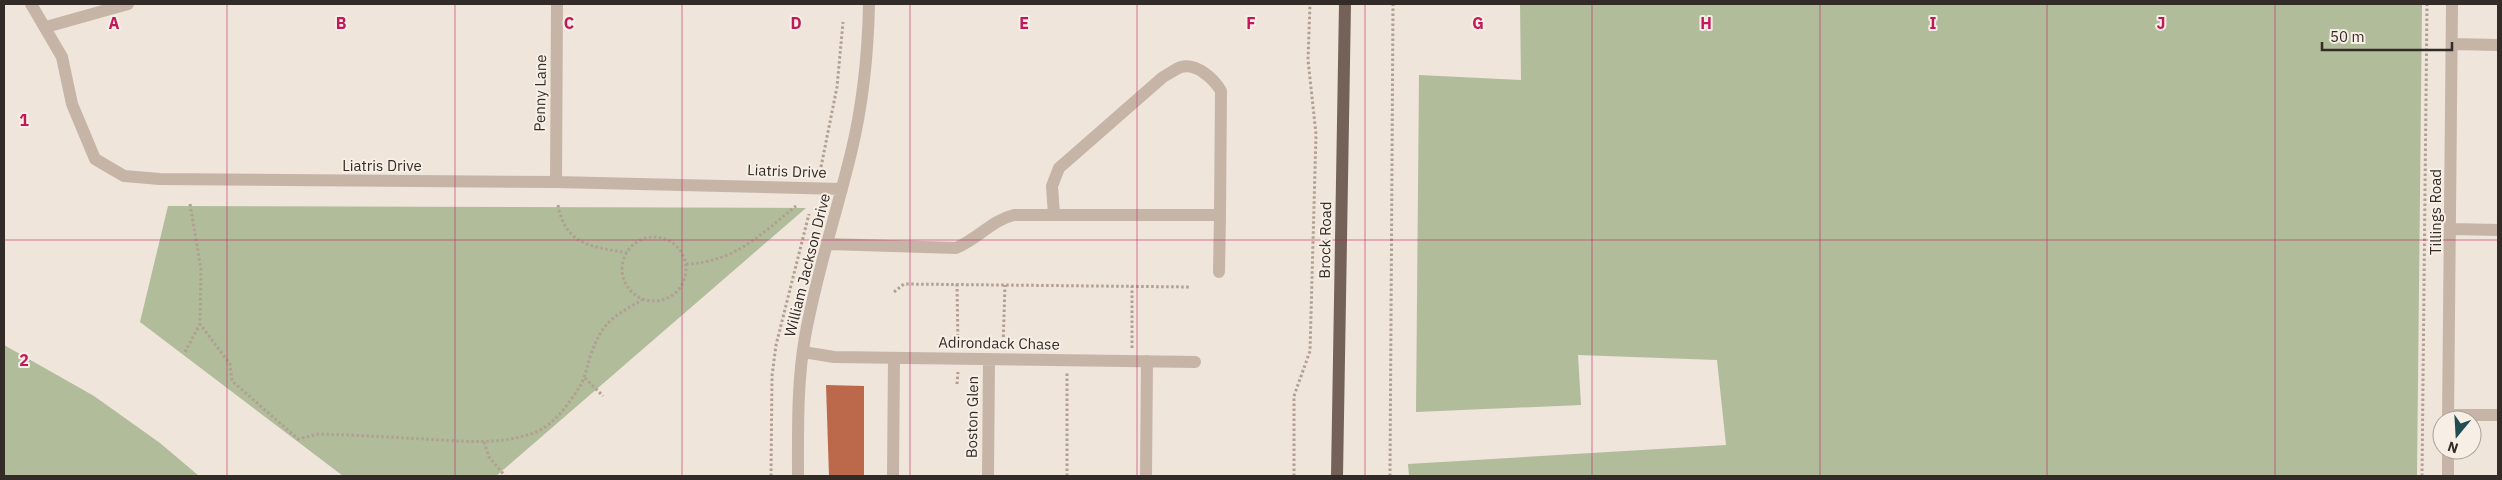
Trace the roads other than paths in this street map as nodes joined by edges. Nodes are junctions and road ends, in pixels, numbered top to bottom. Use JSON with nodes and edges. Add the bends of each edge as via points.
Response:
{"nodes":[{"id":1,"x":31,"y":4,"type":"edge"},
{"id":2,"x":128,"y":4,"type":"edge"},
{"id":3,"x":557,"y":4,"type":"edge"},
{"id":4,"x":869,"y":4,"type":"edge"},
{"id":5,"x":1345,"y":4,"type":"edge"},
{"id":6,"x":2452,"y":4,"type":"edge"},
{"id":7,"x":46,"y":27,"type":"junction"},
{"id":8,"x":2452,"y":44,"type":"junction"},
{"id":9,"x":2498,"y":45,"type":"edge"},
{"id":10,"x":556,"y":182,"type":"junction"},
{"id":11,"x":842,"y":189,"type":"junction"},
{"id":12,"x":1054,"y":215,"type":"junction"},
{"id":13,"x":1220,"y":215,"type":"junction"},
{"id":14,"x":2452,"y":229,"type":"junction"},
{"id":15,"x":2498,"y":230,"type":"edge"},
{"id":16,"x":828,"y":244,"type":"junction"},
{"id":17,"x":1219,"y":272,"type":"dead end"},
{"id":18,"x":803,"y":352,"type":"junction"},
{"id":19,"x":894,"y":358,"type":"junction"},
{"id":20,"x":989,"y":359,"type":"junction"},
{"id":21,"x":1147,"y":361,"type":"junction"},
{"id":22,"x":1195,"y":362,"type":"dead end"},
{"id":23,"x":2448,"y":410,"type":"edge"},
{"id":24,"x":2498,"y":415,"type":"edge"},
{"id":25,"x":2482,"y":416,"type":"edge"},
{"id":26,"x":2448,"y":460,"type":"edge"},
{"id":27,"x":798,"y":476,"type":"edge"},
{"id":28,"x":893,"y":476,"type":"edge"},
{"id":29,"x":988,"y":476,"type":"edge"},
{"id":30,"x":1146,"y":476,"type":"edge"},
{"id":31,"x":1336,"y":476,"type":"edge"},
{"id":32,"x":2448,"y":476,"type":"edge"}],
"edges":[{"from":1,"to":7,"type":"street","name":"Liatris Drive"},
{"from":2,"to":7,"type":"street"},
{"from":3,"to":10,"type":"street","name":"Penny Lane"},
{"from":4,"to":11,"type":"street","name":"William Jackson Drive","via":[[867,63]]},
{"from":5,"to":31,"type":"main road","name":"Brock Road"},
{"from":6,"to":8,"type":"street","name":"Tillings Road"},
{"from":7,"to":10,"type":"street","name":"Liatris Drive","via":[[62,57],[72,104],[95,159],[124,176],[168,180]]},
{"from":8,"to":9,"type":"street"},
{"from":8,"to":14,"type":"street","name":"Tillings Road"},
{"from":10,"to":11,"type":"street","name":"Liatris Drive"},
{"from":11,"to":16,"type":"street","name":"William Jackson Drive"},
{"from":12,"to":13,"type":"street"},
{"from":12,"to":13,"type":"street","via":[[1052,186],[1059,168],[1163,77],[1182,67],[1200,70],[1214,80],[1221,91]]},
{"from":12,"to":16,"type":"street","via":[[1000,218],[973,241],[956,248]]},
{"from":13,"to":17,"type":"street"},
{"from":14,"to":15,"type":"street"},
{"from":14,"to":23,"type":"street","name":"Tillings Road"},
{"from":16,"to":18,"type":"street","name":"William Jackson Drive"},
{"from":18,"to":19,"type":"street","name":"Adirondack Chase","via":[[834,357]]},
{"from":18,"to":27,"type":"street","name":"William Jackson Drive","via":[[798,397]]},
{"from":19,"to":20,"type":"street","name":"Adirondack Chase"},
{"from":19,"to":28,"type":"street"},
{"from":20,"to":21,"type":"street","name":"Adirondack Chase"},
{"from":20,"to":29,"type":"street","name":"Boston Glen"},
{"from":21,"to":22,"type":"street","name":"Adirondack Chase"},
{"from":21,"to":30,"type":"street"},
{"from":24,"to":25,"type":"street"},
{"from":26,"to":32,"type":"street"}]}
